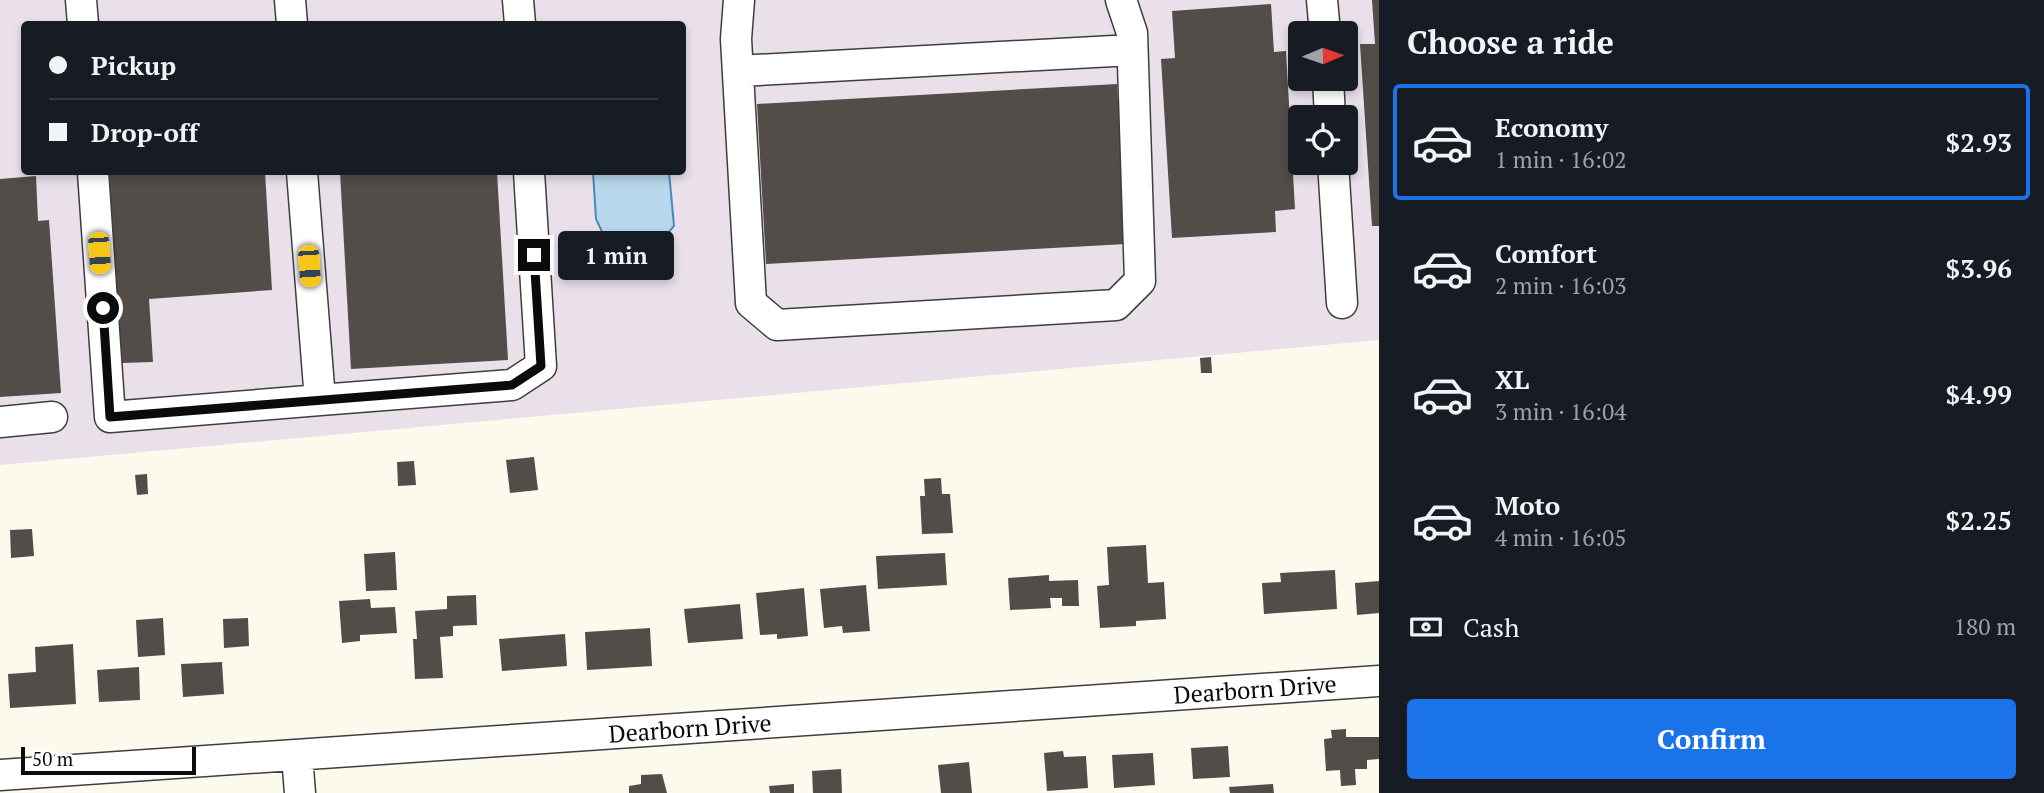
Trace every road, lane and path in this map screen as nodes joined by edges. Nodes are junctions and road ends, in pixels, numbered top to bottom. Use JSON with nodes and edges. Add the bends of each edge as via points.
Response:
{"nodes":[{"id":1,"x":81,"y":0,"type":"edge"},
{"id":2,"x":290,"y":0,"type":"edge"},
{"id":3,"x":518,"y":0,"type":"edge"},
{"id":4,"x":739,"y":0,"type":"edge"},
{"id":5,"x":1121,"y":0,"type":"edge"},
{"id":6,"x":1322,"y":0,"type":"edge"},
{"id":7,"x":83,"y":21,"type":"edge"},
{"id":8,"x":292,"y":21,"type":"edge"},
{"id":9,"x":520,"y":21,"type":"edge"},
{"id":10,"x":1324,"y":21,"type":"edge"},
{"id":11,"x":1132,"y":50,"type":"junction"},
{"id":12,"x":738,"y":71,"type":"junction"},
{"id":13,"x":93,"y":175,"type":"edge"},
{"id":14,"x":302,"y":175,"type":"edge"},
{"id":15,"x":529,"y":175,"type":"edge"},
{"id":16,"x":1334,"y":175,"type":"edge"},
{"id":17,"x":1342,"y":303,"type":"dead end"},
{"id":18,"x":320,"y":400,"type":"junction"},
{"id":19,"x":52,"y":418,"type":"dead end"},
{"id":20,"x":0,"y":422,"type":"edge"},
{"id":21,"x":1379,"y":681,"type":"edge"},
{"id":22,"x":297,"y":756,"type":"junction"},
{"id":23,"x":0,"y":775,"type":"edge"},
{"id":24,"x":300,"y":793,"type":"edge"}],
"edges":[{"from":1,"to":7,"type":"street"},
{"from":2,"to":8,"type":"street"},
{"from":3,"to":9,"type":"street"},
{"from":4,"to":12,"type":"street"},
{"from":5,"to":11,"type":"street","via":[[1132,33]]},
{"from":6,"to":10,"type":"street"},
{"from":11,"to":12,"type":"street"},
{"from":11,"to":12,"type":"street","via":[[1140,281],[1116,305],[777,325],[751,303]]},
{"from":13,"to":18,"type":"street","via":[[110,417]]},
{"from":14,"to":18,"type":"street"},
{"from":15,"to":18,"type":"street","via":[[541,366],[512,385]]},
{"from":16,"to":17,"type":"street"},
{"from":19,"to":20,"type":"street"},
{"from":21,"to":22,"type":"street","name":"Dearborn Drive"},
{"from":22,"to":23,"type":"street","name":"Dearborn Drive"},
{"from":22,"to":24,"type":"street"}]}
